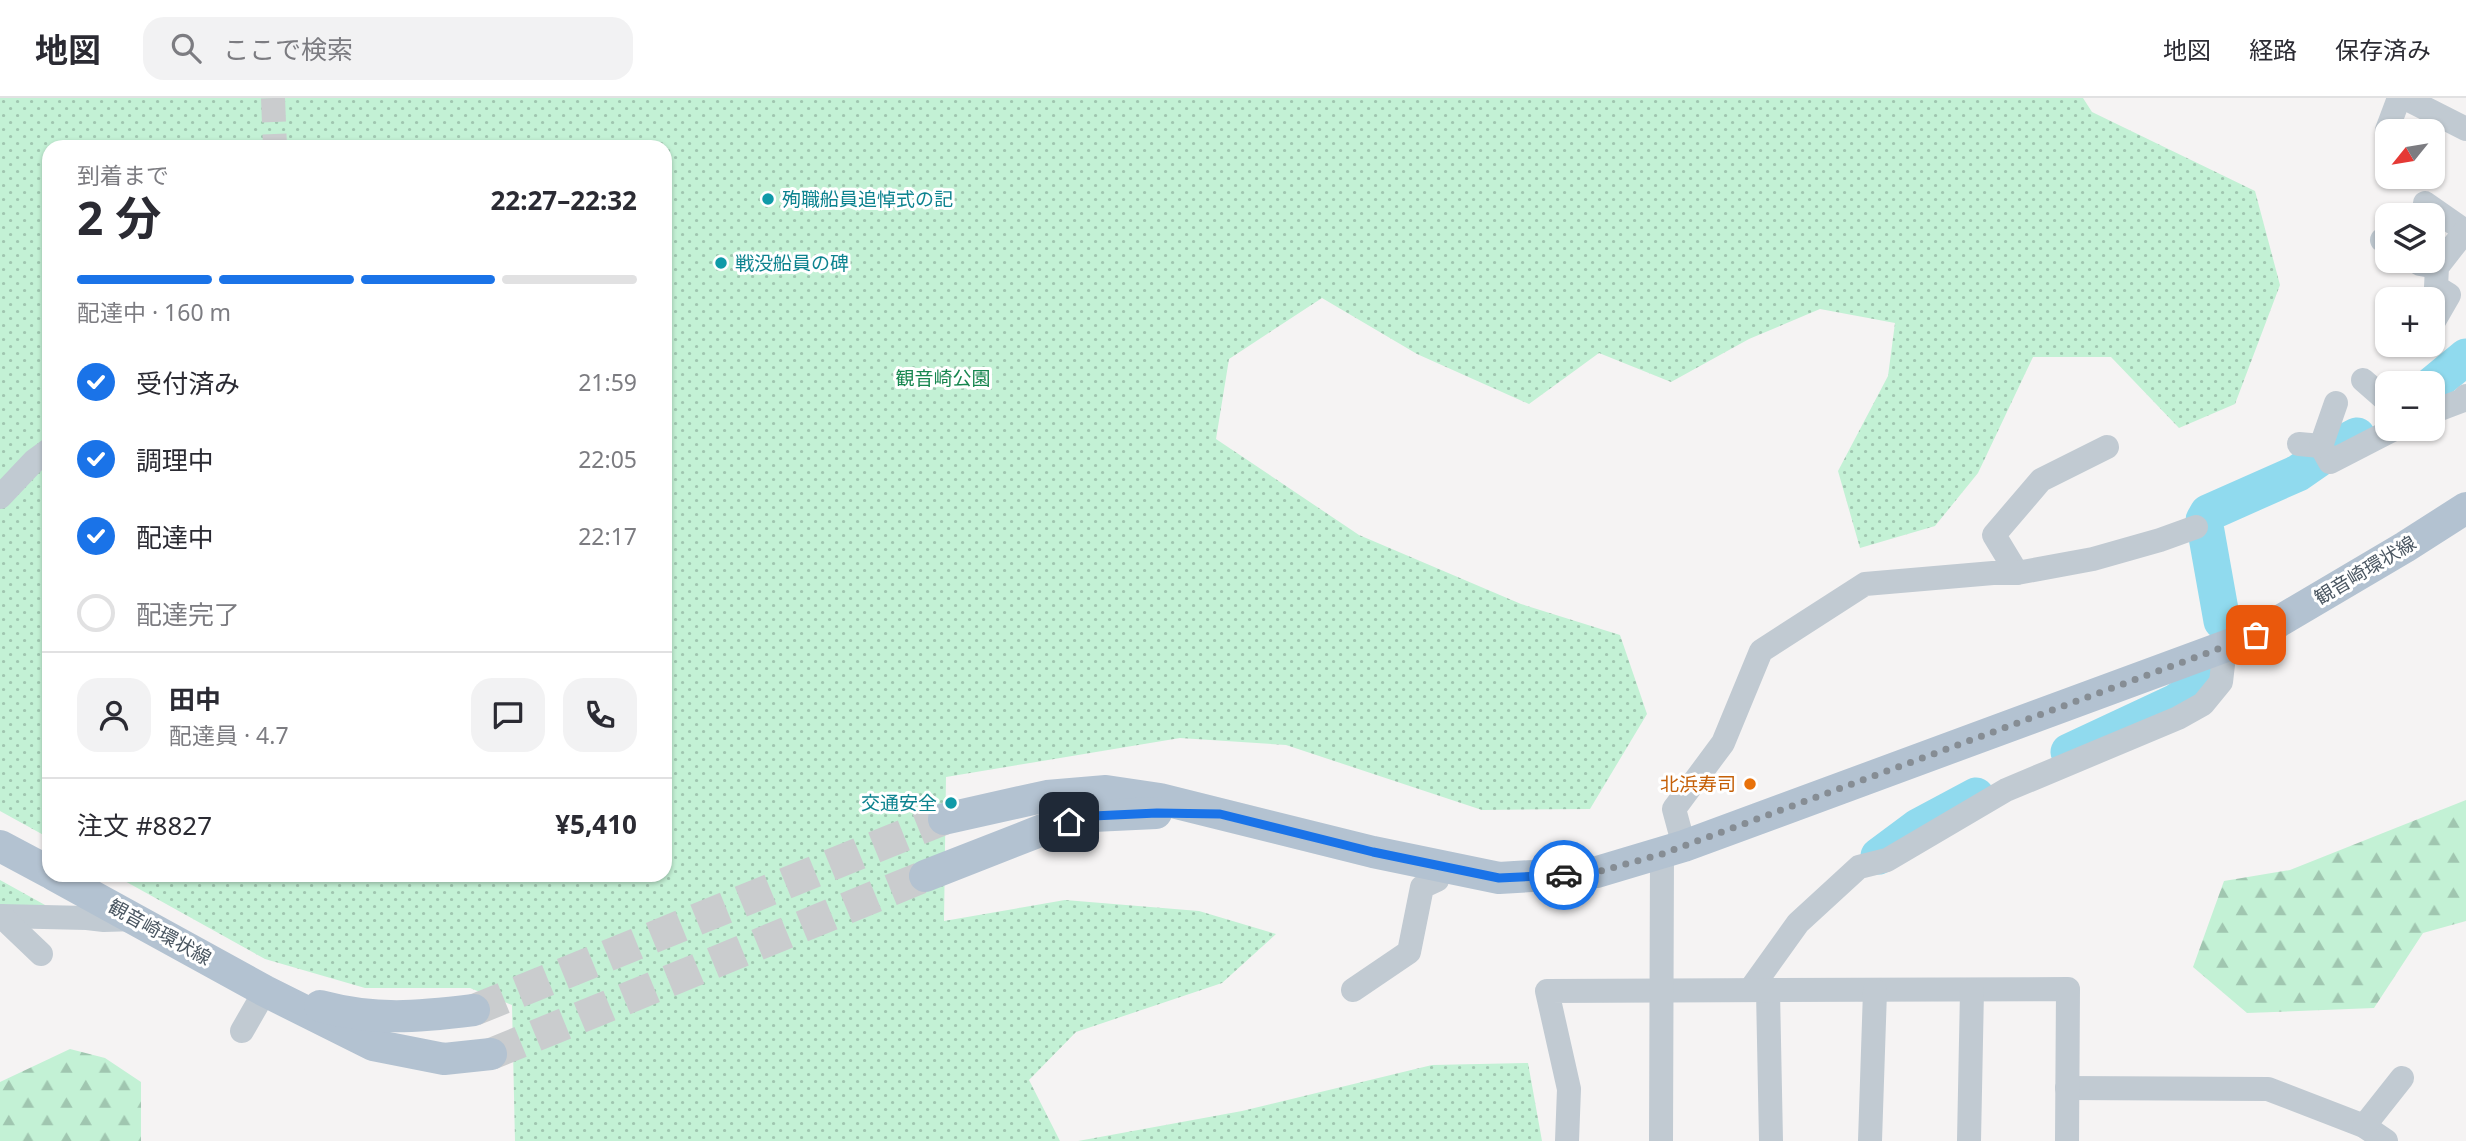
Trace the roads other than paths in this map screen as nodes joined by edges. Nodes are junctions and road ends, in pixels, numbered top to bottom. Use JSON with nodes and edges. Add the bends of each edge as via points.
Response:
{"nodes":[{"id":1,"x":2407,"y":99,"type":"edge"},
{"id":2,"x":2394,"y":119,"type":"edge"},
{"id":3,"x":2466,"y":128,"type":"edge"},
{"id":4,"x":2445,"y":216,"type":"edge"},
{"id":5,"x":2466,"y":230,"type":"edge"},
{"id":6,"x":2445,"y":248,"type":"edge"},
{"id":7,"x":2363,"y":380,"type":"dead end"},
{"id":8,"x":2375,"y":390,"type":"edge"},
{"id":9,"x":2466,"y":397,"type":"edge"},
{"id":10,"x":2336,"y":403,"type":"dead end"},
{"id":11,"x":2445,"y":407,"type":"edge"},
{"id":12,"x":2375,"y":434,"type":"edge"},
{"id":13,"x":2107,"y":447,"type":"dead end"},
{"id":14,"x":42,"y":455,"type":"edge"},
{"id":15,"x":0,"y":497,"type":"edge"},
{"id":16,"x":2466,"y":508,"type":"edge"},
{"id":17,"x":2196,"y":527,"type":"dead end"},
{"id":18,"x":2017,"y":573,"type":"junction"},
{"id":19,"x":2225,"y":647,"type":"junction"},
{"id":20,"x":1220,"y":814,"type":"junction"},
{"id":21,"x":944,"y":818,"type":"tunnel mouth"},
{"id":22,"x":0,"y":846,"type":"edge"},
{"id":23,"x":1673,"y":850,"type":"junction"},
{"id":24,"x":1439,"y":866,"type":"junction"},
{"id":25,"x":42,"y":868,"type":"edge"},
{"id":26,"x":925,"y":876,"type":"tunnel mouth"},
{"id":27,"x":67,"y":882,"type":"edge"},
{"id":28,"x":1,"y":916,"type":"edge"},
{"id":29,"x":137,"y":919,"type":"junction"},
{"id":30,"x":41,"y":954,"type":"dead end"},
{"id":31,"x":1353,"y":990,"type":"dead end"},
{"id":32,"x":1972,"y":990,"type":"junction"},
{"id":33,"x":265,"y":991,"type":"junction"},
{"id":34,"x":1662,"y":991,"type":"junction"},
{"id":35,"x":1759,"y":991,"type":"junction"},
{"id":36,"x":1875,"y":991,"type":"junction"},
{"id":37,"x":474,"y":1010,"type":"tunnel mouth"},
{"id":38,"x":242,"y":1031,"type":"dead end"},
{"id":39,"x":491,"y":1054,"type":"tunnel mouth"},
{"id":40,"x":2402,"y":1077,"type":"dead end"},
{"id":41,"x":2067,"y":1088,"type":"junction"},
{"id":42,"x":2373,"y":1135,"type":"edge"},
{"id":43,"x":1567,"y":1141,"type":"edge"},
{"id":44,"x":1661,"y":1141,"type":"edge"},
{"id":45,"x":1771,"y":1141,"type":"edge"},
{"id":46,"x":1870,"y":1141,"type":"edge"},
{"id":47,"x":1969,"y":1141,"type":"edge"},
{"id":48,"x":2067,"y":1141,"type":"edge"}],
"edges":[{"from":1,"to":2,"type":"street"},
{"from":1,"to":3,"type":"street"},
{"from":4,"to":5,"type":"street"},
{"from":5,"to":6,"type":"street"},
{"from":7,"to":8,"type":"street"},
{"from":9,"to":11,"type":"street"},
{"from":10,"to":12,"type":"street","via":[[2317,451]]},
{"from":13,"to":18,"type":"street","via":[[2041,480],[1994,535]]},
{"from":14,"to":15,"type":"street"},
{"from":16,"to":19,"type":"main road","name":"観音崎環状線","via":[[2256,635]]},
{"from":17,"to":18,"type":"street","via":[[2093,559]]},
{"from":18,"to":23,"type":"street","via":[[1865,584],[1761,651],[1723,743],[1674,809]]},
{"from":19,"to":23,"type":"main road","name":"観音崎環状線"},
{"from":19,"to":35,"type":"street","via":[[2221,682],[2203,704],[2006,790],[1886,860],[1858,867],[1798,923]]},
{"from":20,"to":21,"type":"main road","name":"観音崎環状線","via":[[1106,791],[1046,796]]},
{"from":20,"to":24,"type":"main road","name":"観音崎環状線"},
{"from":20,"to":26,"type":"main road","name":"観音崎環状線","via":[[1093,816],[1045,829]]},
{"from":22,"to":25,"type":"main road"},
{"from":23,"to":24,"type":"main road","name":"観音崎環状線","via":[[1597,872],[1547,877],[1499,878]]},
{"from":23,"to":34,"type":"street"},
{"from":24,"to":31,"type":"street","via":[[1437,880],[1422,887],[1409,952]]},
{"from":27,"to":29,"type":"main road","name":"観音崎環状線"},
{"from":28,"to":29,"type":"street"},
{"from":28,"to":30,"type":"street"},
{"from":29,"to":33,"type":"main road","name":"観音崎環状線"},
{"from":32,"to":36,"type":"street"},
{"from":32,"to":41,"type":"street","via":[[2068,989]]},
{"from":32,"to":47,"type":"street"},
{"from":33,"to":37,"type":"main road","name":"観音崎環状線","via":[[373,1017]]},
{"from":33,"to":38,"type":"street"},
{"from":33,"to":39,"type":"main road","name":"観音崎環状線","via":[[373,1045],[444,1059]]},
{"from":34,"to":35,"type":"street"},
{"from":34,"to":43,"type":"street","via":[[1547,991],[1569,1089]]},
{"from":34,"to":44,"type":"street"},
{"from":35,"to":36,"type":"street"},
{"from":35,"to":45,"type":"street"},
{"from":36,"to":46,"type":"street"},
{"from":40,"to":42,"type":"street"},
{"from":41,"to":42,"type":"street","via":[[2268,1089]]},
{"from":41,"to":48,"type":"street"}]}
